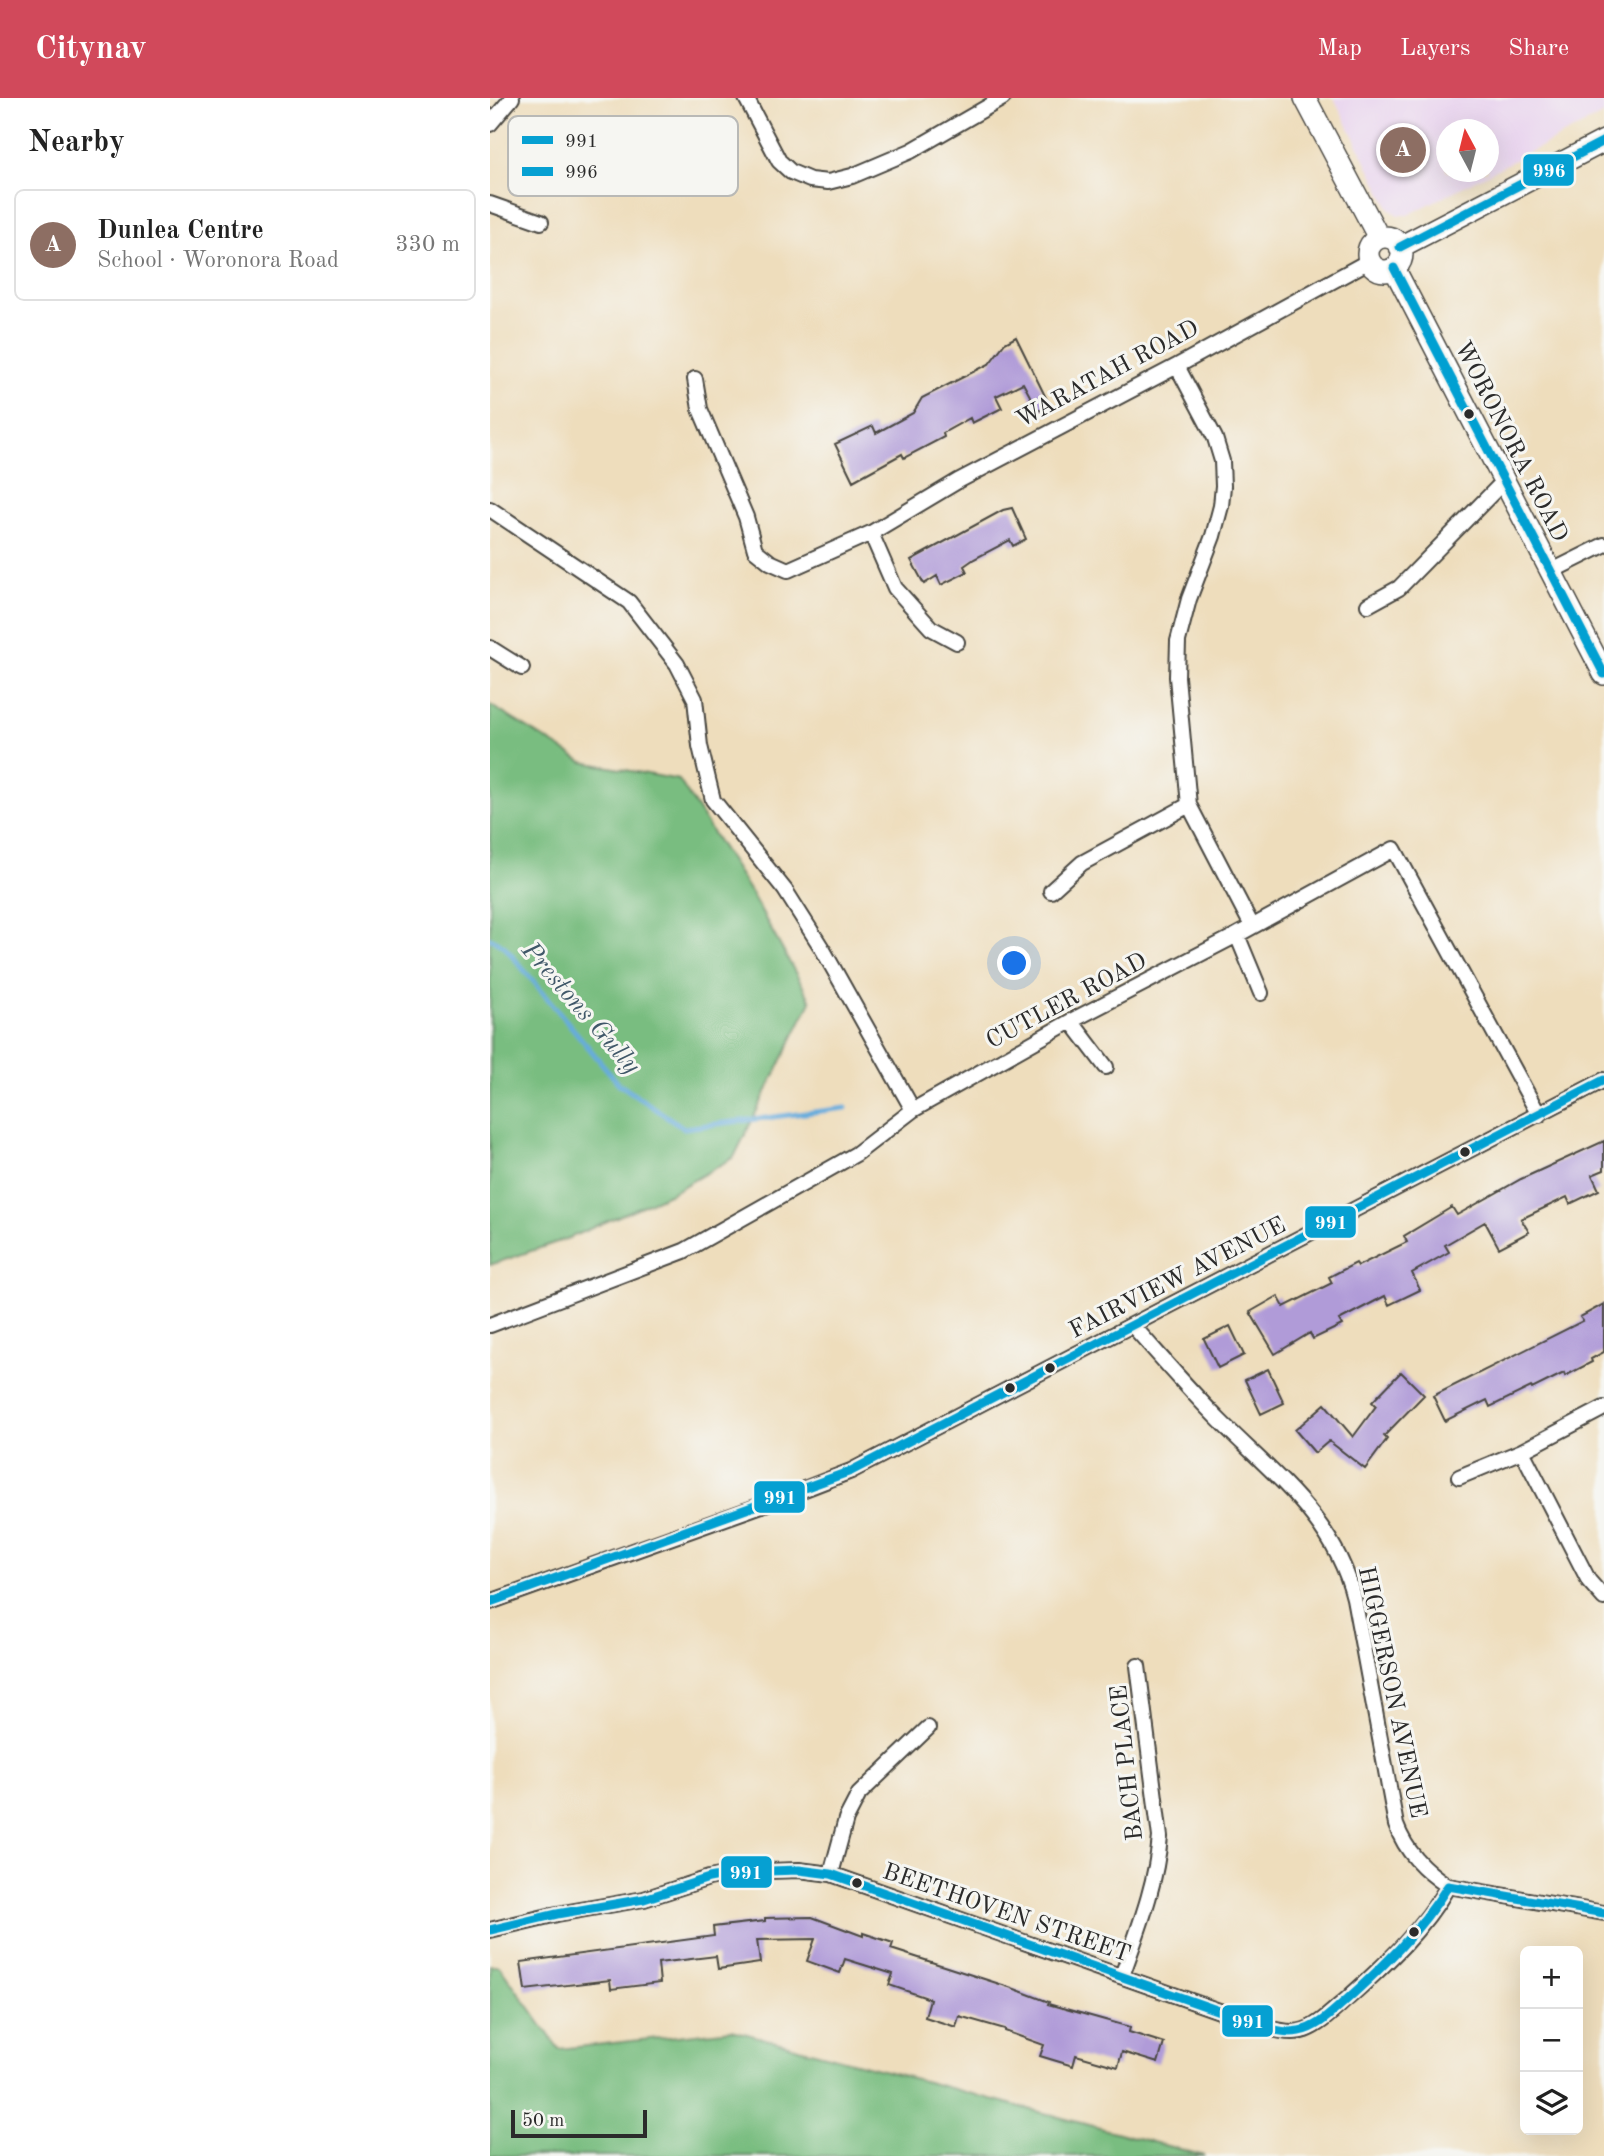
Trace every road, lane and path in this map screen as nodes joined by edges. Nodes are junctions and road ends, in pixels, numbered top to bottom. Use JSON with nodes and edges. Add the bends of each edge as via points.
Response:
{"nodes":[{"id":1,"x":513,"y":98,"type":"edge"},
{"id":2,"x":746,"y":98,"type":"edge"},
{"id":3,"x":1003,"y":98,"type":"edge"},
{"id":4,"x":1305,"y":98,"type":"edge"},
{"id":5,"x":490,"y":124,"type":"edge"},
{"id":6,"x":1604,"y":141,"type":"edge"},
{"id":7,"x":490,"y":204,"type":"edge"},
{"id":8,"x":541,"y":222,"type":"dead end"},
{"id":9,"x":1378,"y":237,"type":"junction"},
{"id":10,"x":1400,"y":247,"type":"junction"},
{"id":11,"x":1369,"y":261,"type":"junction"},
{"id":12,"x":1394,"y":268,"type":"junction"},
{"id":13,"x":1177,"y":366,"type":"junction"},
{"id":14,"x":695,"y":379,"type":"dead end"},
{"id":15,"x":1503,"y":482,"type":"junction"},
{"id":16,"x":490,"y":509,"type":"edge"},
{"id":17,"x":871,"y":533,"type":"junction"},
{"id":18,"x":1604,"y":545,"type":"edge"},
{"id":19,"x":1550,"y":572,"type":"junction"},
{"id":20,"x":1368,"y":605,"type":"dead end"},
{"id":21,"x":957,"y":642,"type":"dead end"},
{"id":22,"x":490,"y":648,"type":"edge"},
{"id":23,"x":522,"y":668,"type":"dead end"},
{"id":24,"x":1604,"y":674,"type":"edge"},
{"id":25,"x":1189,"y":805,"type":"junction"},
{"id":26,"x":1051,"y":891,"type":"dead end"},
{"id":27,"x":1252,"y":926,"type":"junction"},
{"id":28,"x":1237,"y":935,"type":"junction"},
{"id":29,"x":1261,"y":993,"type":"dead end"},
{"id":30,"x":1071,"y":1021,"type":"junction"},
{"id":31,"x":1106,"y":1067,"type":"dead end"},
{"id":32,"x":1604,"y":1080,"type":"edge"},
{"id":33,"x":914,"y":1110,"type":"junction"},
{"id":34,"x":1539,"y":1115,"type":"junction"},
{"id":35,"x":490,"y":1325,"type":"edge"},
{"id":36,"x":1133,"y":1326,"type":"junction"},
{"id":37,"x":1604,"y":1408,"type":"edge"},
{"id":38,"x":1522,"y":1451,"type":"junction"},
{"id":39,"x":1459,"y":1478,"type":"dead end"},
{"id":40,"x":1604,"y":1598,"type":"edge"},
{"id":41,"x":490,"y":1602,"type":"edge"},
{"id":42,"x":1138,"y":1666,"type":"dead end"},
{"id":43,"x":928,"y":1728,"type":"dead end"},
{"id":44,"x":831,"y":1874,"type":"junction"},
{"id":45,"x":1448,"y":1886,"type":"junction"},
{"id":46,"x":1604,"y":1913,"type":"edge"},
{"id":47,"x":490,"y":1930,"type":"edge"},
{"id":48,"x":1122,"y":1976,"type":"junction"}],
"edges":[{"from":1,"to":5,"type":"street"},
{"from":2,"to":3,"type":"street","via":[[779,161],[791,172],[828,182],[911,151]]},
{"from":4,"to":9,"type":"street"},
{"from":6,"to":10,"type":"street"},
{"from":7,"to":8,"type":"street"},
{"from":9,"to":10,"type":"street","via":[[1394,239]]},
{"from":9,"to":11,"type":"street","via":[[1368,250]]},
{"from":10,"to":12,"type":"street","via":[[1400,261]]},
{"from":11,"to":12,"type":"street","via":[[1383,271]]},
{"from":11,"to":13,"type":"street","name":"WARATAH ROAD"},
{"from":12,"to":15,"type":"street","name":"WORONORA ROAD"},
{"from":13,"to":17,"type":"street","name":"WARATAH ROAD","via":[[958,481]]},
{"from":13,"to":25,"type":"street","via":[[1215,438],[1223,486],[1213,536],[1178,641]]},
{"from":14,"to":17,"type":"street","name":"WARATAH ROAD","via":[[700,409],[746,517],[755,550],[788,570]]},
{"from":15,"to":19,"type":"street","name":"WORONORA ROAD"},
{"from":15,"to":20,"type":"street","via":[[1399,588]]},
{"from":16,"to":33,"type":"street","via":[[629,601],[677,664],[695,699],[713,800],[785,890]]},
{"from":17,"to":21,"type":"street","via":[[895,588],[931,628]]},
{"from":18,"to":19,"type":"street"},
{"from":19,"to":24,"type":"street","name":"WORONORA ROAD"},
{"from":22,"to":23,"type":"street"},
{"from":25,"to":26,"type":"street","via":[[1082,863]]},
{"from":25,"to":27,"type":"street"},
{"from":27,"to":28,"type":"street","name":"CUTLER ROAD"},
{"from":27,"to":34,"type":"street","name":"CUTLER ROAD","via":[[1394,849]]},
{"from":28,"to":29,"type":"street"},
{"from":28,"to":30,"type":"street","name":"CUTLER ROAD"},
{"from":30,"to":31,"type":"street"},
{"from":30,"to":33,"type":"street","name":"CUTLER ROAD"},
{"from":32,"to":34,"type":"street","name":"FAIRVIEW AVENUE"},
{"from":33,"to":35,"type":"street","name":"CUTLER ROAD","via":[[856,1154],[684,1251]]},
{"from":34,"to":36,"type":"street","name":"FAIRVIEW AVENUE"},
{"from":36,"to":41,"type":"street","name":"FAIRVIEW AVENUE","via":[[851,1471]]},
{"from":36,"to":45,"type":"street","name":"HIGGERSON AVENUE","via":[[1314,1516],[1335,1547],[1354,1598],[1396,1825],[1414,1858]]},
{"from":37,"to":38,"type":"street"},
{"from":38,"to":39,"type":"street"},
{"from":38,"to":40,"type":"street","via":[[1589,1581]]},
{"from":42,"to":48,"type":"street","name":"BACH PLACE","via":[[1160,1837],[1148,1902]]},
{"from":43,"to":44,"type":"street","via":[[859,1794],[846,1819]]},
{"from":44,"to":47,"type":"street","name":"BEETHOVEN STREET","via":[[741,1872],[644,1899]]},
{"from":44,"to":48,"type":"street","name":"BEETHOVEN STREET"},
{"from":45,"to":46,"type":"street","name":"HIGGERSON AVENUE"},
{"from":45,"to":48,"type":"street","name":"BEETHOVEN STREET","via":[[1436,1907],[1386,1964],[1325,2018],[1303,2031],[1242,2019]]}]}
